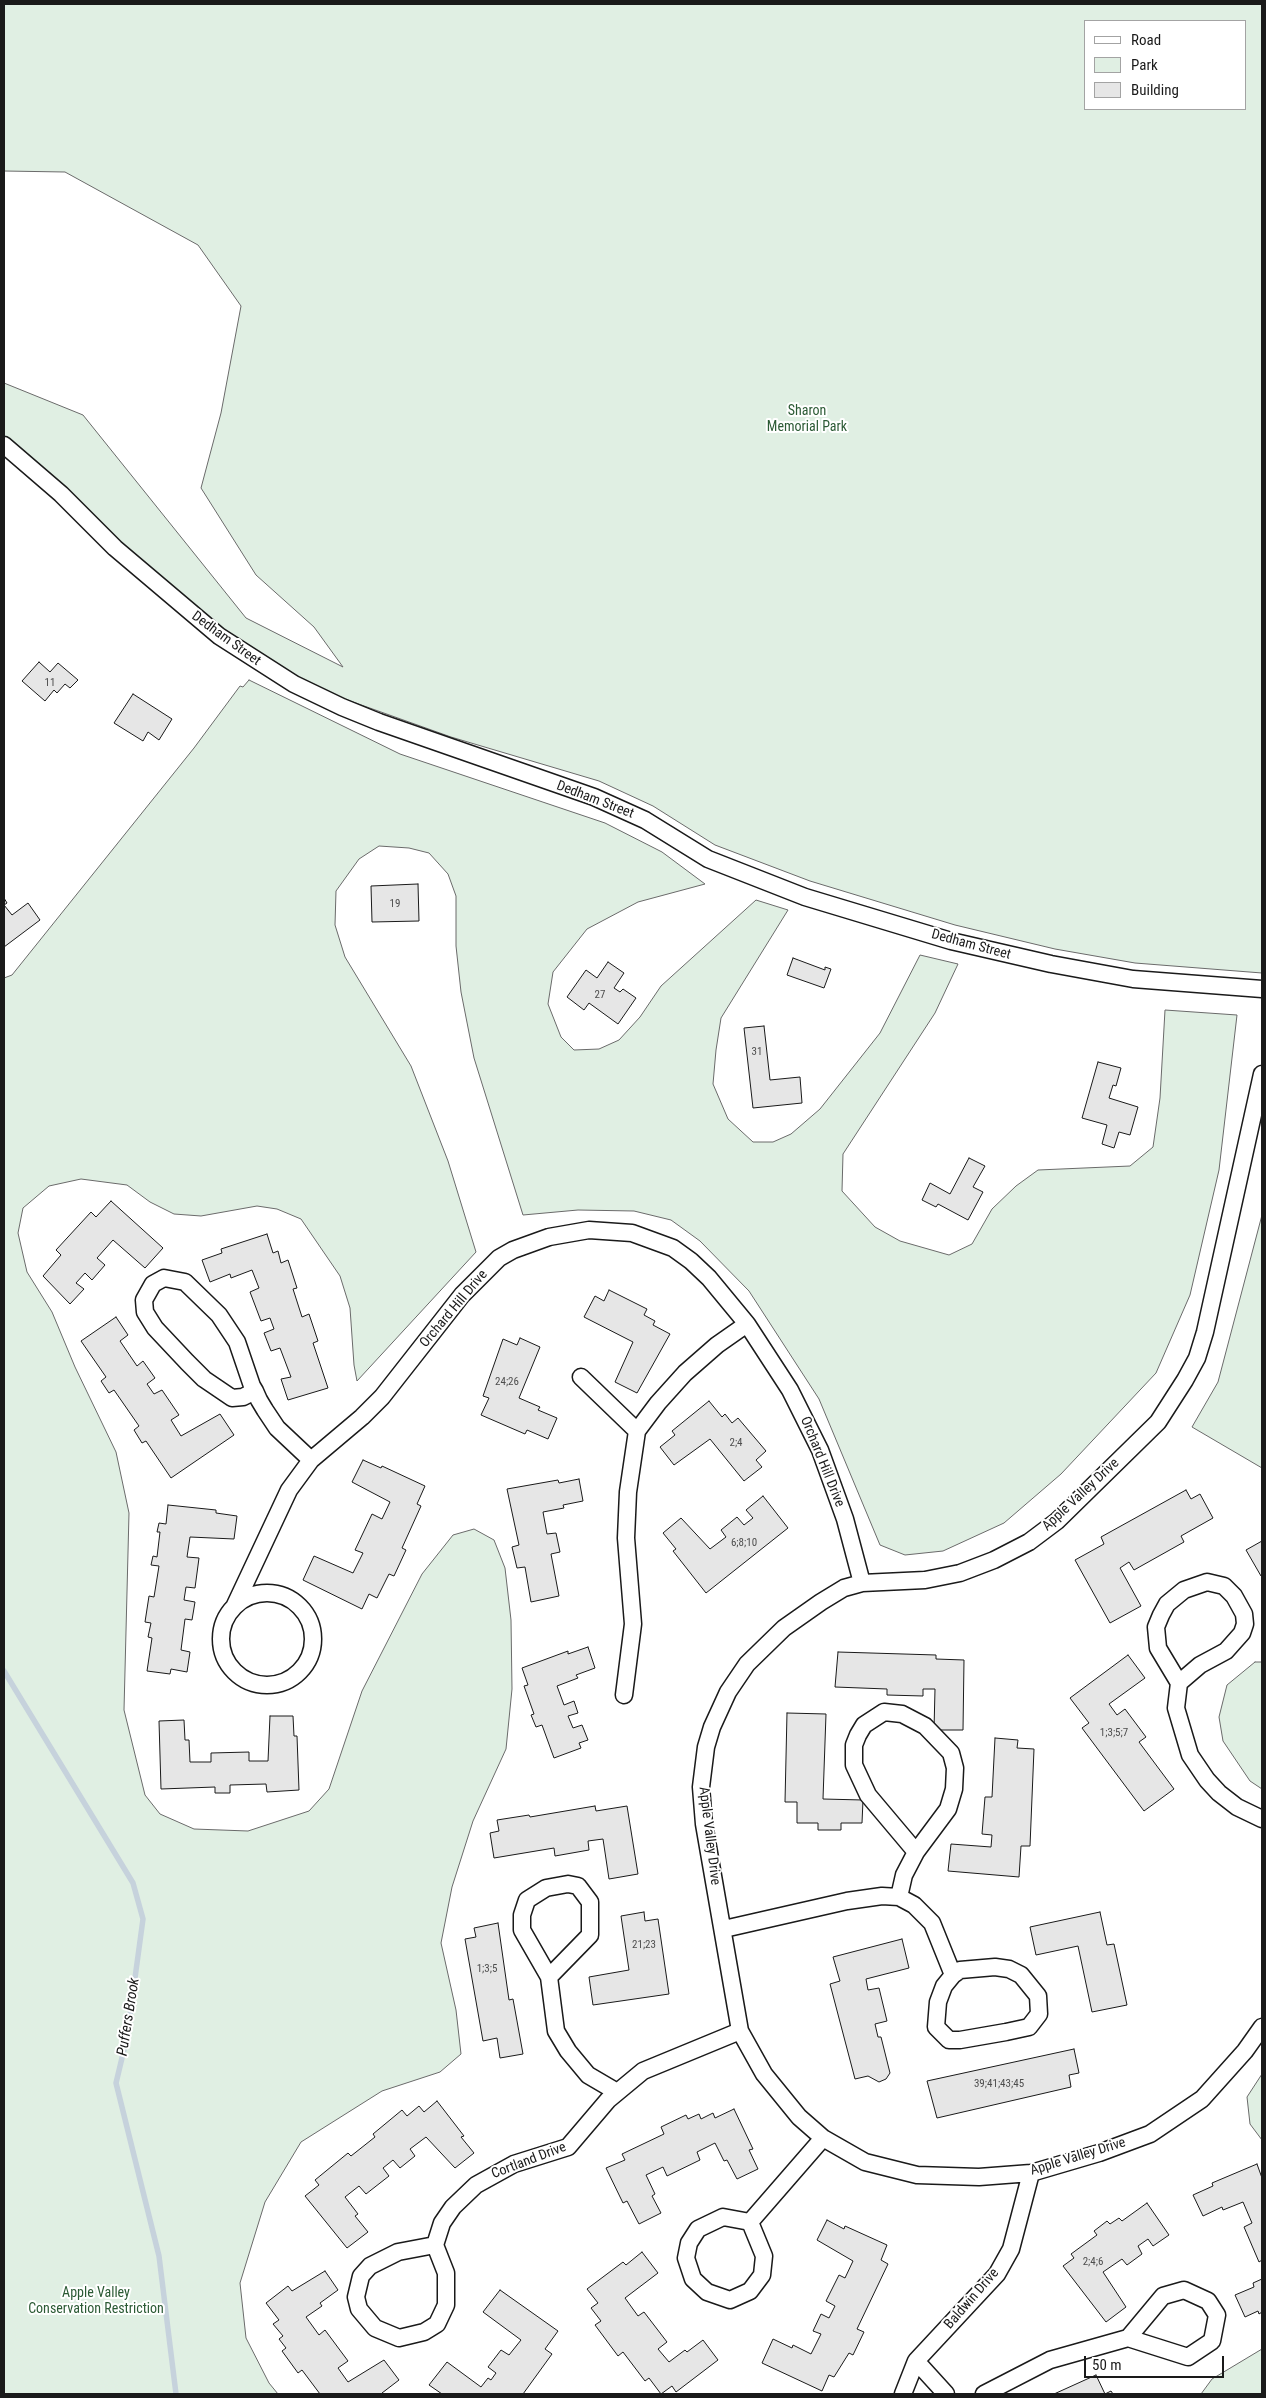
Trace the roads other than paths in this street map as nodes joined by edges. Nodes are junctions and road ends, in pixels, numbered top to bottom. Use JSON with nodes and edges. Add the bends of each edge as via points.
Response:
{"nodes":[{"id":1,"x":4,"y":445,"type":"edge"},
{"id":2,"x":1262,"y":989,"type":"edge"},
{"id":3,"x":1262,"y":1074,"type":"edge"},
{"id":4,"x":747,"y":1324,"type":"junction"},
{"id":5,"x":581,"y":1377,"type":"dead end"},
{"id":6,"x":255,"y":1391,"type":"junction"},
{"id":7,"x":637,"y":1431,"type":"junction"},
{"id":8,"x":311,"y":1460,"type":"junction"},
{"id":9,"x":862,"y":1583,"type":"junction"},
{"id":10,"x":235,"y":1606,"type":"junction"},
{"id":11,"x":1180,"y":1683,"type":"junction"},
{"id":12,"x":624,"y":1694,"type":"dead end"},
{"id":13,"x":1262,"y":1819,"type":"edge"},
{"id":14,"x":916,"y":1852,"type":"junction"},
{"id":15,"x":899,"y":1897,"type":"junction"},
{"id":16,"x":724,"y":1930,"type":"junction"},
{"id":17,"x":952,"y":1976,"type":"junction"},
{"id":18,"x":549,"y":1977,"type":"junction"},
{"id":19,"x":1262,"y":2027,"type":"edge"},
{"id":20,"x":740,"y":2031,"type":"junction"},
{"id":21,"x":616,"y":2092,"type":"junction"},
{"id":22,"x":823,"y":2138,"type":"junction"},
{"id":23,"x":1031,"y":2173,"type":"junction"},
{"id":24,"x":750,"y":2222,"type":"junction"},
{"id":25,"x":435,"y":2245,"type":"junction"},
{"id":26,"x":1128,"y":2338,"type":"junction"},
{"id":27,"x":916,"y":2361,"type":"junction"},
{"id":28,"x":903,"y":2394,"type":"edge"},
{"id":29,"x":946,"y":2394,"type":"edge"},
{"id":30,"x":984,"y":2394,"type":"edge"}],
"edges":[{"from":1,"to":2,"type":"street","name":"Dedham Street","via":[[61,494],[116,548],[219,636],[294,684],[342,706],[594,797],[645,820],[708,859],[805,897],[951,941],[1060,966],[1133,979]]},
{"from":3,"to":9,"type":"street","name":"Apple Valley Drive","via":[[1205,1332],[1197,1358],[1158,1422],[1057,1521],[1029,1542],[960,1573],[925,1580]]},
{"from":4,"to":7,"type":"street","via":[[685,1373]]},
{"from":4,"to":8,"type":"street","name":"Orchard Hill Drive","via":[[701,1270],[682,1254],[656,1240],[632,1233],[590,1230],[540,1240],[504,1254],[490,1266],[462,1296],[382,1397]]},
{"from":4,"to":9,"type":"street","name":"Orchard Hill Drive","via":[[790,1390],[820,1450],[845,1519]]},
{"from":5,"to":7,"type":"street"},
{"from":6,"to":6,"type":"street","via":[[237,1342],[219,1314],[185,1282],[164,1278],[153,1284],[144,1300],[145,1312],[155,1328],[187,1362],[204,1379],[232,1398]]},
{"from":6,"to":8,"type":"street","via":[[277,1428]]},
{"from":7,"to":12,"type":"street","via":[[628,1492],[626,1538],[633,1624]]},
{"from":8,"to":10,"type":"street","name":"Orchard Hill Drive","via":[[289,1490]]},
{"from":9,"to":16,"type":"street","name":"Apple Valley Drive","via":[[844,1588],[821,1602],[765,1645],[736,1679],[712,1727],[703,1766],[702,1800]]},
{"from":10,"to":10,"type":"street","name":"Orchard Hill Drive","via":[[260,1593],[288,1597],[300,1606],[313,1630],[314,1645],[302,1671],[291,1680],[265,1686],[251,1683],[235,1672],[224,1656],[221,1642],[224,1622]]},
{"from":11,"to":11,"type":"street","via":[[1158,1648],[1156,1628],[1160,1615],[1167,1604],[1184,1590],[1207,1582],[1224,1586],[1244,1614],[1246,1624],[1242,1633],[1226,1651],[1200,1666]]},
{"from":11,"to":13,"type":"street","via":[[1176,1708],[1190,1755],[1219,1793]]},
{"from":14,"to":14,"type":"street","via":[[952,1800],[954,1759],[942,1742],[924,1726],[902,1714],[884,1712],[864,1725],[858,1735],[854,1745],[854,1765],[868,1795]]},
{"from":14,"to":15,"type":"street","via":[[904,1875]]},
{"from":15,"to":16,"type":"street","via":[[847,1901]]},
{"from":15,"to":17,"type":"street","via":[[914,1905],[932,1923]]},
{"from":16,"to":20,"type":"street","name":"Apple Valley Drive"},
{"from":17,"to":17,"type":"street","via":[[960,1970],[1009,1969],[1021,1975],[1038,1996],[1040,2014],[1029,2027],[949,2040],[936,2027],[936,2014],[944,1986]]},
{"from":18,"to":18,"type":"street","via":[[590,1934],[590,1902],[578,1886],[568,1884],[546,1888],[527,1900],[522,1915],[522,1930]]},
{"from":18,"to":21,"type":"street","via":[[556,2031],[588,2075]]},
{"from":19,"to":23,"type":"street","name":"Apple Valley Drive","via":[[1202,2099],[1150,2134]]},
{"from":20,"to":21,"type":"street","name":"Cortland Drive","via":[[657,2064]]},
{"from":20,"to":22,"type":"street","name":"Apple Valley Drive","via":[[764,2074],[799,2117]]},
{"from":21,"to":25,"type":"street","name":"Cortland Drive","via":[[568,2147],[514,2164],[476,2184],[442,2223]]},
{"from":22,"to":23,"type":"street","name":"Apple Valley Drive","via":[[865,2162],[917,2175],[979,2177]]},
{"from":22,"to":24,"type":"street"},
{"from":23,"to":27,"type":"street","name":"Baldwin Drive","via":[[1011,2248],[997,2274]]},
{"from":24,"to":24,"type":"street","via":[[764,2256],[762,2275],[750,2291],[730,2300],[707,2292],[693,2279],[686,2258],[689,2243],[698,2229],[723,2217]]},
{"from":25,"to":25,"type":"street","via":[[446,2273],[446,2305],[437,2324],[424,2332],[399,2338],[375,2328],[359,2309],[356,2297],[361,2276],[370,2266],[398,2252]]},
{"from":26,"to":26,"type":"street","via":[[1188,2357],[1212,2341],[1217,2315],[1208,2301],[1184,2290],[1163,2296]]},
{"from":26,"to":30,"type":"street","via":[[1050,2360]]},
{"from":27,"to":28,"type":"street","name":"Baldwin Drive"},
{"from":27,"to":29,"type":"street"}]}
